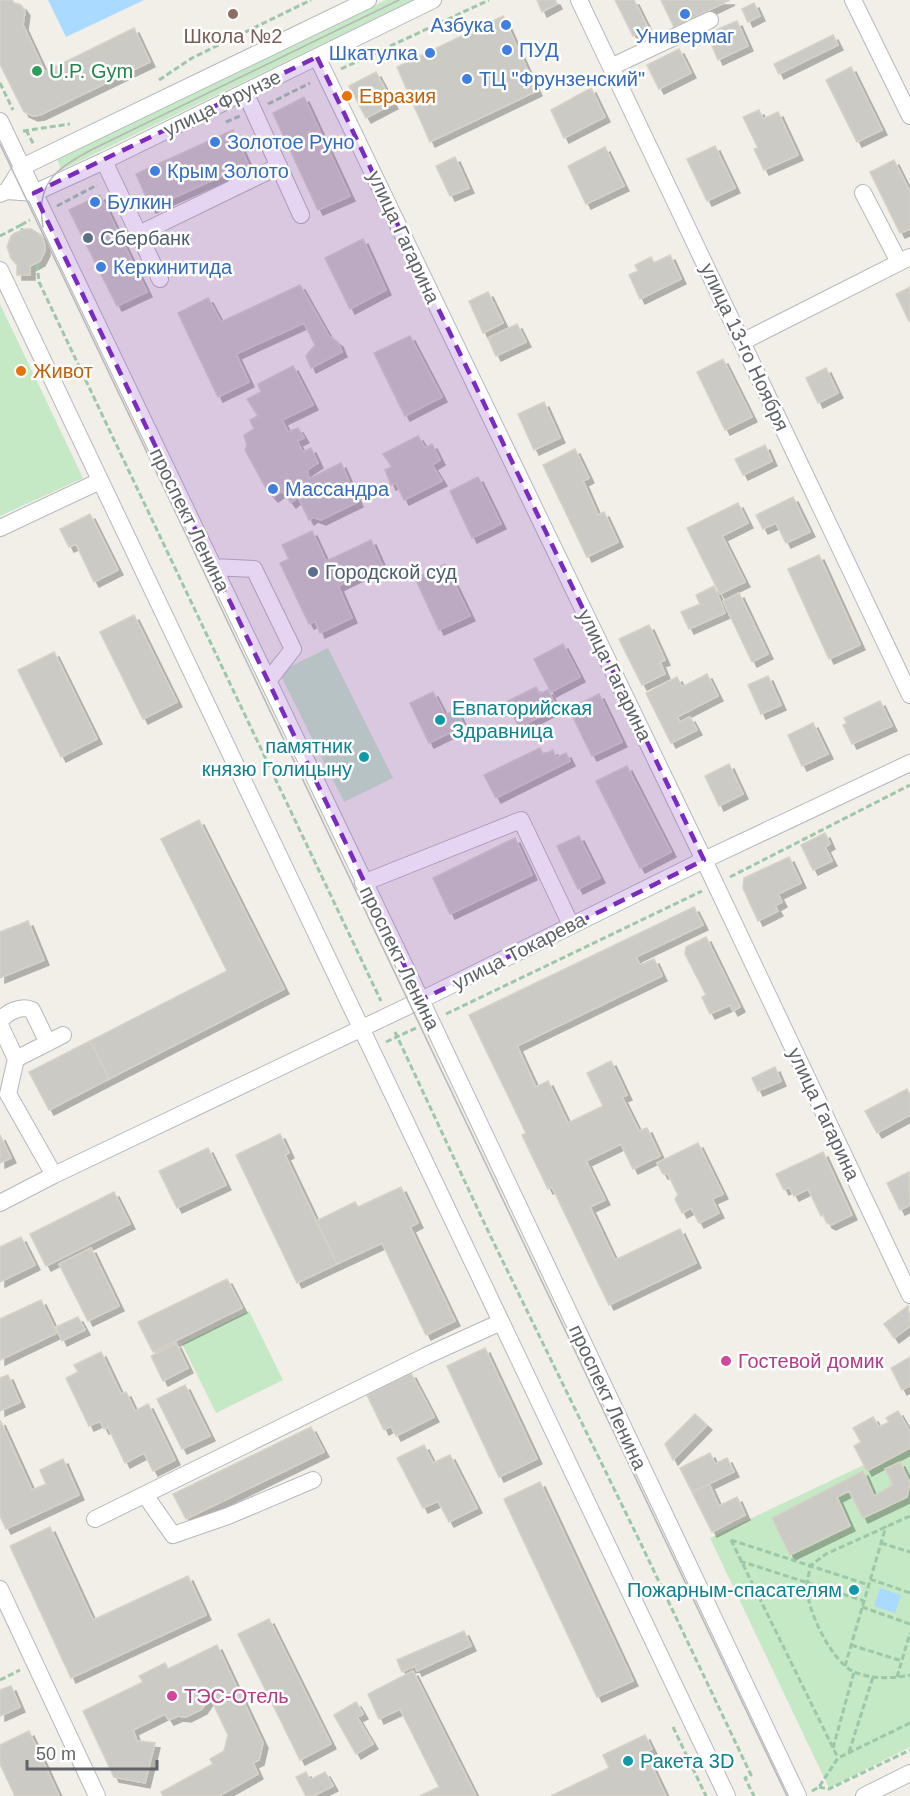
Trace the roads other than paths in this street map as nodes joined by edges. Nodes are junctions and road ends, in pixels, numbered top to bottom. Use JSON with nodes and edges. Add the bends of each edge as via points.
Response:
{"nodes":[{"id":1,"x":368,"y":0,"type":"edge"},
{"id":2,"x":433,"y":0,"type":"edge"},
{"id":3,"x":579,"y":0,"type":"edge"},
{"id":4,"x":853,"y":0,"type":"edge"},
{"id":5,"x":710,"y":20,"type":"dead end"},
{"id":6,"x":317,"y":57,"type":"junction"},
{"id":7,"x":611,"y":67,"type":"junction"},
{"id":8,"x":245,"y":92,"type":"junction"},
{"id":9,"x":910,"y":116,"type":"edge"},
{"id":10,"x":3,"y":128,"type":"edge"},
{"id":11,"x":104,"y":161,"type":"junction"},
{"id":12,"x":279,"y":166,"type":"junction"},
{"id":13,"x":22,"y":167,"type":"junction"},
{"id":14,"x":3,"y":193,"type":"edge"},
{"id":15,"x":34,"y":193,"type":"junction"},
{"id":16,"x":863,"y":193,"type":"dead end"},
{"id":17,"x":301,"y":215,"type":"dead end"},
{"id":18,"x":139,"y":234,"type":"junction"},
{"id":19,"x":904,"y":260,"type":"edge"},
{"id":20,"x":0,"y":270,"type":"edge"},
{"id":21,"x":160,"y":279,"type":"dead end"},
{"id":22,"x":742,"y":342,"type":"junction"},
{"id":23,"x":100,"y":481,"type":"junction"},
{"id":24,"x":0,"y":528,"type":"edge"},
{"id":25,"x":213,"y":567,"type":"junction"},
{"id":26,"x":268,"y":681,"type":"junction"},
{"id":27,"x":910,"y":695,"type":"edge"},
{"id":28,"x":910,"y":763,"type":"edge"},
{"id":29,"x":704,"y":860,"type":"junction"},
{"id":30,"x":363,"y":883,"type":"junction"},
{"id":31,"x":571,"y":925,"type":"junction"},
{"id":32,"x":421,"y":1000,"type":"junction"},
{"id":33,"x":0,"y":1021,"type":"edge"},
{"id":34,"x":0,"y":1025,"type":"edge"},
{"id":35,"x":362,"y":1029,"type":"junction"},
{"id":36,"x":16,"y":1059,"type":"junction"},
{"id":37,"x":0,"y":1077,"type":"edge"},
{"id":38,"x":8,"y":1094,"type":"junction"},
{"id":39,"x":54,"y":1175,"type":"junction"},
{"id":40,"x":0,"y":1203,"type":"edge"},
{"id":41,"x":910,"y":1295,"type":"edge"},
{"id":42,"x":501,"y":1322,"type":"junction"},
{"id":43,"x":312,"y":1480,"type":"dead end"},
{"id":44,"x":145,"y":1494,"type":"junction"},
{"id":45,"x":95,"y":1519,"type":"dead end"},
{"id":46,"x":0,"y":1589,"type":"edge"},
{"id":47,"x":910,"y":1773,"type":"edge"},
{"id":48,"x":804,"y":1794,"type":"edge"},
{"id":49,"x":98,"y":1796,"type":"edge"},
{"id":50,"x":727,"y":1796,"type":"edge"},
{"id":51,"x":864,"y":1796,"type":"edge"}],
"edges":[{"from":1,"to":13,"type":"street","name":"улица Фрунзе"},
{"from":2,"to":6,"type":"street","name":"улица Фрунзе"},
{"from":3,"to":7,"type":"street","name":"улица 13-го Ноября"},
{"from":4,"to":9,"type":"street"},
{"from":5,"to":7,"type":"street"},
{"from":6,"to":8,"type":"street","name":"улица Фрунзе"},
{"from":6,"to":29,"type":"street","name":"улица Гагарина"},
{"from":7,"to":22,"type":"street","name":"улица 13-го Ноября"},
{"from":8,"to":11,"type":"street","name":"улица Фрунзе"},
{"from":8,"to":12,"type":"street"},
{"from":10,"to":13,"type":"street","name":"проспект Ленина"},
{"from":11,"to":15,"type":"street","name":"улица Фрунзе"},
{"from":11,"to":18,"type":"street"},
{"from":12,"to":17,"type":"street"},
{"from":12,"to":18,"type":"street"},
{"from":13,"to":14,"type":"street","name":"улица Фрунзе"},
{"from":13,"to":15,"type":"street","name":"проспект Ленина"},
{"from":14,"to":15,"type":"street","name":"улица Фрунзе"},
{"from":15,"to":25,"type":"street","name":"проспект Ленина"},
{"from":16,"to":19,"type":"street"},
{"from":18,"to":21,"type":"street"},
{"from":19,"to":22,"type":"street"},
{"from":20,"to":23,"type":"street"},
{"from":22,"to":27,"type":"street","name":"улица 13-го Ноября"},
{"from":23,"to":24,"type":"street"},
{"from":23,"to":35,"type":"street"},
{"from":25,"to":26,"type":"street","name":"проспект Ленина"},
{"from":25,"to":26,"type":"street","via":[[254,569],[293,649]]},
{"from":26,"to":30,"type":"street","name":"проспект Ленина"},
{"from":28,"to":29,"type":"street","name":"улица Токарева"},
{"from":29,"to":31,"type":"street","name":"улица Токарева"},
{"from":29,"to":41,"type":"street","name":"улица Гагарина"},
{"from":30,"to":31,"type":"street","via":[[521,820]]},
{"from":30,"to":32,"type":"street","name":"проспект Ленина"},
{"from":31,"to":32,"type":"street","name":"улица Токарева"},
{"from":32,"to":35,"type":"street","name":"улица Токарева"},
{"from":32,"to":48,"type":"street","name":"проспект Ленина"},
{"from":33,"to":36,"type":"street","via":[[22,1007],[28,1008],[55,1039]]},
{"from":34,"to":36,"type":"street"},
{"from":35,"to":39,"type":"street","name":"улица Токарева"},
{"from":35,"to":42,"type":"street"},
{"from":36,"to":38,"type":"street"},
{"from":37,"to":38,"type":"street"},
{"from":38,"to":39,"type":"street"},
{"from":39,"to":40,"type":"street","name":"улица Токарева"},
{"from":42,"to":44,"type":"street"},
{"from":42,"to":50,"type":"street"},
{"from":43,"to":44,"type":"street","via":[[173,1535]]},
{"from":44,"to":45,"type":"street"},
{"from":46,"to":49,"type":"street"},
{"from":47,"to":51,"type":"street"}]}
